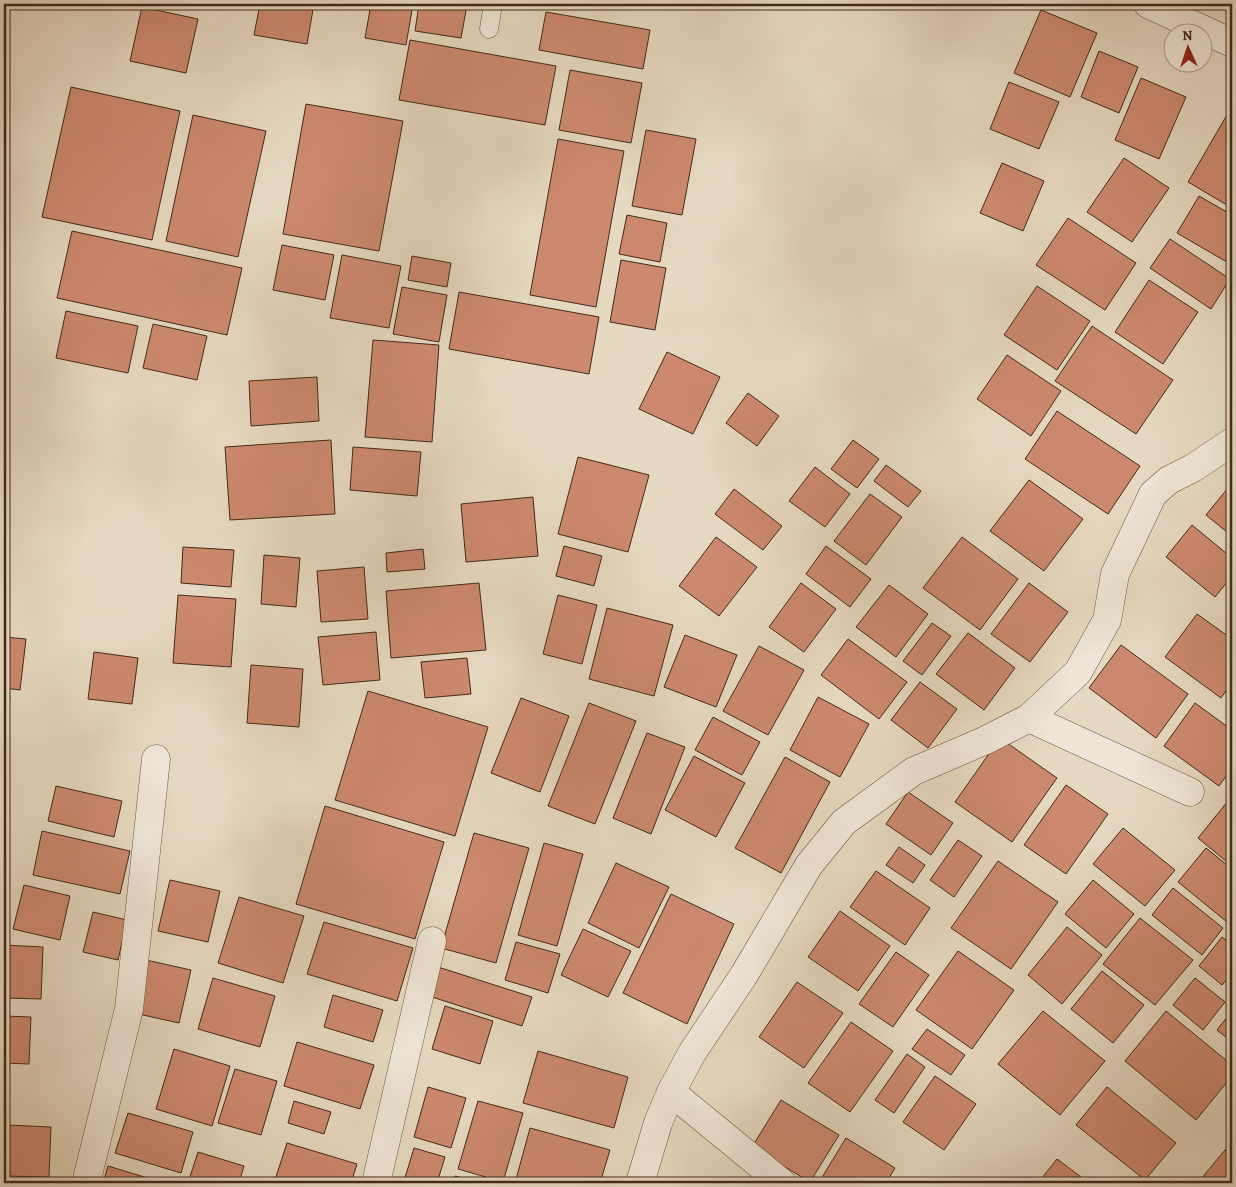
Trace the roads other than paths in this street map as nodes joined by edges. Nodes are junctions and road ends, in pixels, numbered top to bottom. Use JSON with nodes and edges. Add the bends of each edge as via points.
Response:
{"nodes":[{"id":1,"x":494,"y":4,"type":"edge"},
{"id":2,"x":1148,"y":4,"type":"edge"},
{"id":3,"x":490,"y":29,"type":"dead end"},
{"id":4,"x":1232,"y":43,"type":"edge"},
{"id":5,"x":1232,"y":442,"type":"edge"},
{"id":6,"x":1029,"y":718,"type":"junction"},
{"id":7,"x":156,"y":758,"type":"dead end"},
{"id":8,"x":1190,"y":792,"type":"dead end"},
{"id":9,"x":432,"y":941,"type":"dead end"},
{"id":10,"x":671,"y":1092,"type":"junction"},
{"id":11,"x":86,"y":1183,"type":"edge"},
{"id":12,"x":376,"y":1183,"type":"edge"},
{"id":13,"x":640,"y":1183,"type":"edge"},
{"id":14,"x":782,"y":1183,"type":"edge"}],
"edges":[{"from":1,"to":3,"type":"lane"},
{"from":2,"to":4,"type":"street"},
{"from":5,"to":6,"type":"street","via":[[1169,480],[1153,494],[1115,574],[1107,620],[1078,672]]},
{"from":6,"to":8,"type":"street"},
{"from":6,"to":10,"type":"street","via":[[914,771],[844,822],[808,865]]},
{"from":7,"to":11,"type":"street","via":[[129,1009]]},
{"from":9,"to":12,"type":"street"},
{"from":10,"to":13,"type":"street"},
{"from":10,"to":14,"type":"street"}]}
